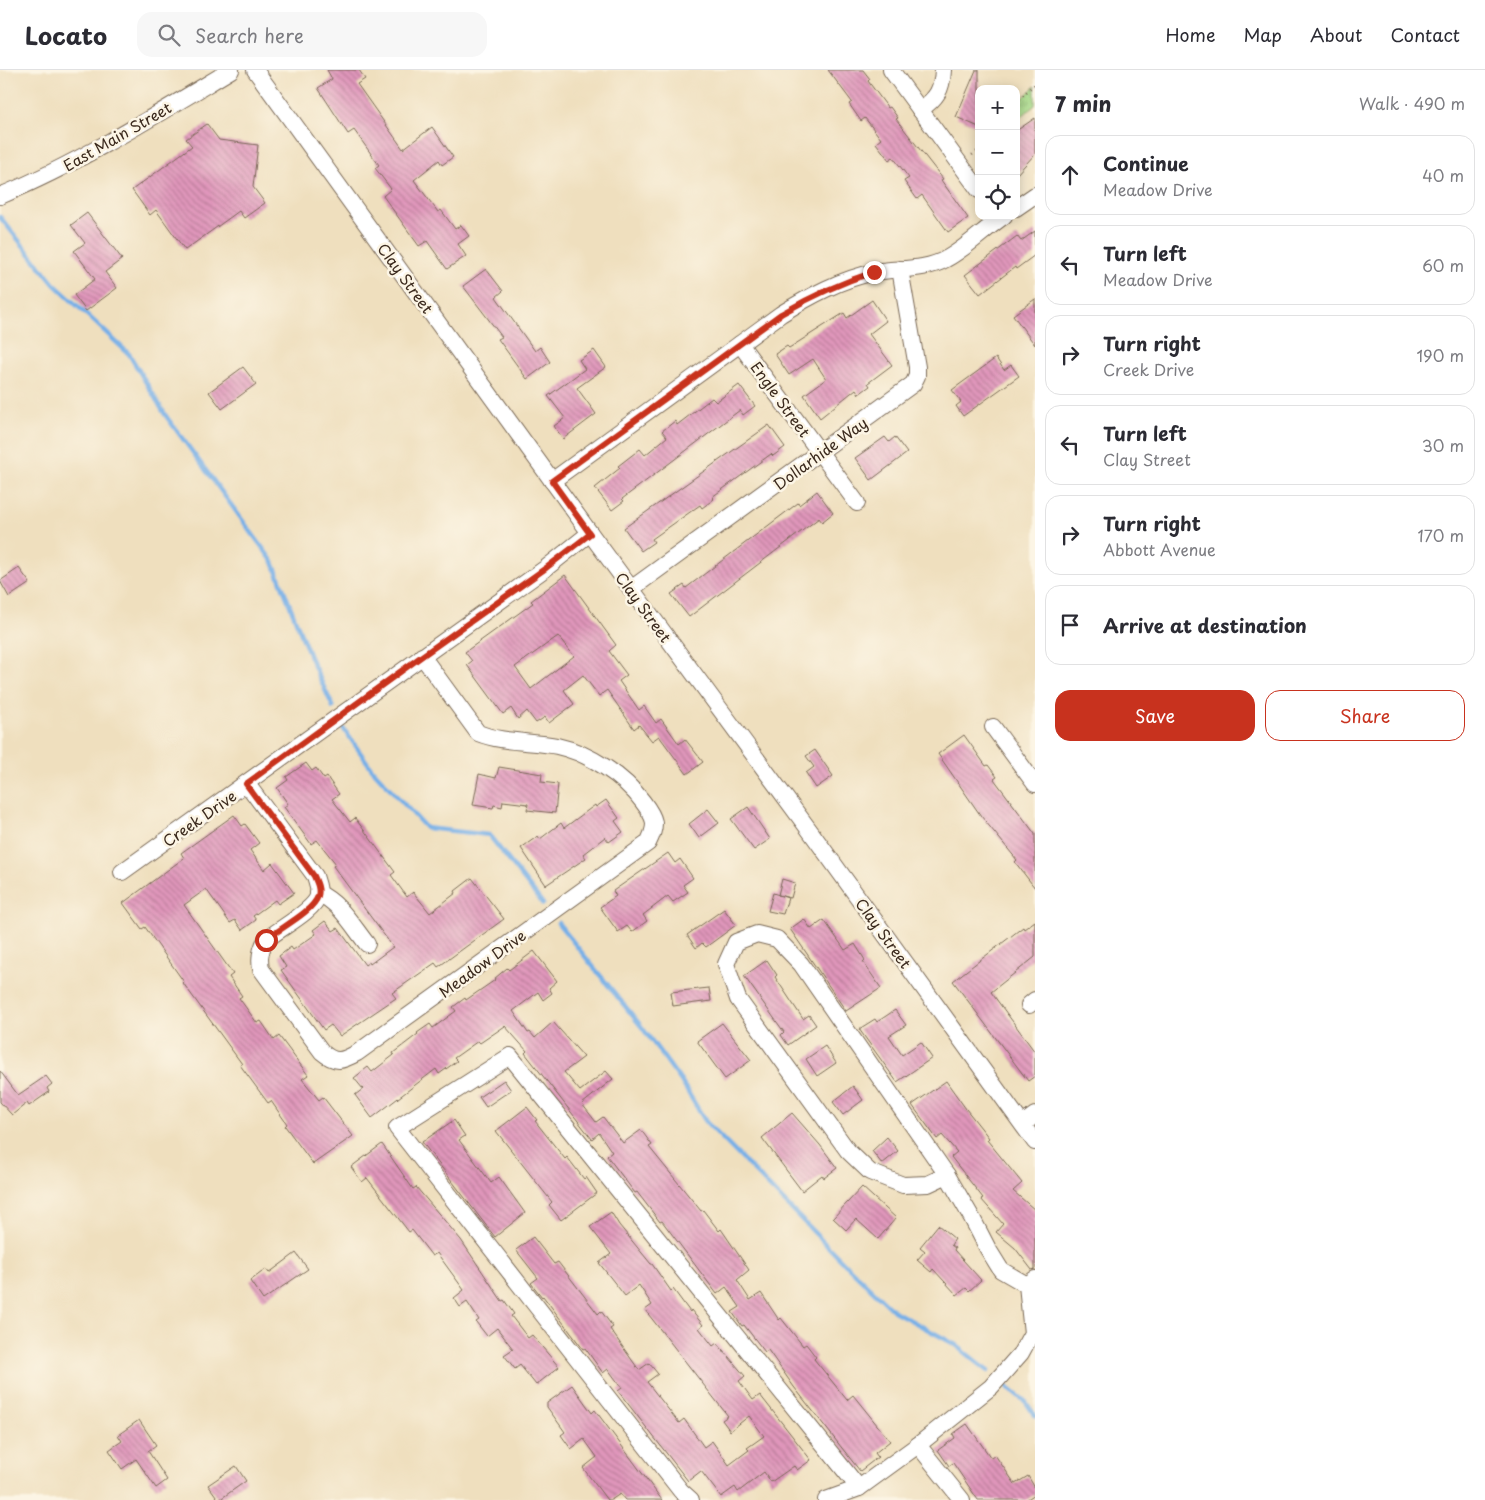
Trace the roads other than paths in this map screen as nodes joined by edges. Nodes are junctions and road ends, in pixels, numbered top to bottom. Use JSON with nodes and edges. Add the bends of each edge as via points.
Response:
{"nodes":[{"id":1,"x":231,"y":70,"type":"edge"},
{"id":2,"x":255,"y":70,"type":"edge"},
{"id":3,"x":891,"y":70,"type":"edge"},
{"id":4,"x":943,"y":70,"type":"edge"},
{"id":5,"x":920,"y":110,"type":"junction"},
{"id":6,"x":975,"y":185,"type":"edge"},
{"id":7,"x":1035,"y":194,"type":"edge"},
{"id":8,"x":0,"y":196,"type":"edge"},
{"id":9,"x":1020,"y":205,"type":"edge"},
{"id":10,"x":997,"y":220,"type":"edge"},
{"id":11,"x":900,"y":269,"type":"junction"},
{"id":12,"x":740,"y":344,"type":"junction"},
{"id":13,"x":820,"y":453,"type":"junction"},
{"id":14,"x":552,"y":481,"type":"junction"},
{"id":15,"x":857,"y":503,"type":"dead end"},
{"id":16,"x":590,"y":534,"type":"junction"},
{"id":17,"x":631,"y":589,"type":"junction"},
{"id":18,"x":422,"y":656,"type":"junction"},
{"id":19,"x":993,"y":727,"type":"dead end"},
{"id":20,"x":246,"y":784,"type":"junction"},
{"id":21,"x":1035,"y":784,"type":"edge"},
{"id":22,"x":122,"y":872,"type":"dead end"},
{"id":23,"x":318,"y":893,"type":"junction"},
{"id":24,"x":366,"y":944,"type":"dead end"},
{"id":25,"x":1029,"y":1120,"type":"edge"},
{"id":26,"x":1035,"y":1142,"type":"edge"},
{"id":27,"x":947,"y":1176,"type":"junction"},
{"id":28,"x":1031,"y":1282,"type":"edge"},
{"id":29,"x":1033,"y":1334,"type":"edge"},
{"id":30,"x":918,"y":1445,"type":"junction"},
{"id":31,"x":860,"y":1488,"type":"junction"},
{"id":32,"x":691,"y":1500,"type":"edge"},
{"id":33,"x":826,"y":1500,"type":"edge"},
{"id":34,"x":962,"y":1500,"type":"edge"}],
"edges":[{"from":1,"to":8,"type":"street","name":"East Main Street","via":[[74,161]]},
{"from":2,"to":14,"type":"street","name":"Clay Street"},
{"from":3,"to":5,"type":"street"},
{"from":4,"to":5,"type":"street","via":[[942,86],[932,102]]},
{"from":5,"to":6,"type":"street"},
{"from":7,"to":9,"type":"street"},
{"from":10,"to":11,"type":"street","via":[[946,259],[929,266]]},
{"from":11,"to":12,"type":"street","via":[[874,272],[812,295]]},
{"from":11,"to":13,"type":"street","name":"Dollarhide Way","via":[[917,376],[908,389]]},
{"from":12,"to":13,"type":"street","name":"Engle Street"},
{"from":12,"to":14,"type":"street"},
{"from":13,"to":15,"type":"street","name":"Engle Street"},
{"from":13,"to":17,"type":"street","name":"Dollarhide Way"},
{"from":14,"to":16,"type":"street","name":"Clay Street"},
{"from":16,"to":17,"type":"street","name":"Clay Street"},
{"from":16,"to":18,"type":"street","name":"Creek Drive"},
{"from":17,"to":25,"type":"street","name":"Clay Street"},
{"from":18,"to":20,"type":"street","name":"Creek Drive"},
{"from":18,"to":23,"type":"street","name":"Meadow Drive","via":[[478,733],[490,738],[557,746],[591,758],[639,796],[655,823],[653,834],[648,843],[344,1060],[322,1052],[261,968],[259,958],[266,940],[308,909],[318,898]]},
{"from":19,"to":21,"type":"street"},
{"from":20,"to":22,"type":"street","name":"Creek Drive"},
{"from":20,"to":23,"type":"street","via":[[314,876]]},
{"from":23,"to":24,"type":"street","via":[[340,908]]},
{"from":25,"to":26,"type":"street","name":"Clay Street"},
{"from":27,"to":27,"type":"street","via":[[801,964],[777,939],[757,934],[736,942],[726,964],[738,999],[848,1151],[870,1172],[903,1186],[928,1184]]},
{"from":27,"to":28,"type":"street","via":[[1001,1270]]},
{"from":28,"to":29,"type":"street"},
{"from":29,"to":30,"type":"street","via":[[991,1387]]},
{"from":30,"to":31,"type":"street"},
{"from":30,"to":34,"type":"street"},
{"from":31,"to":32,"type":"street","via":[[510,1056],[397,1128]]},
{"from":31,"to":33,"type":"street"}]}
